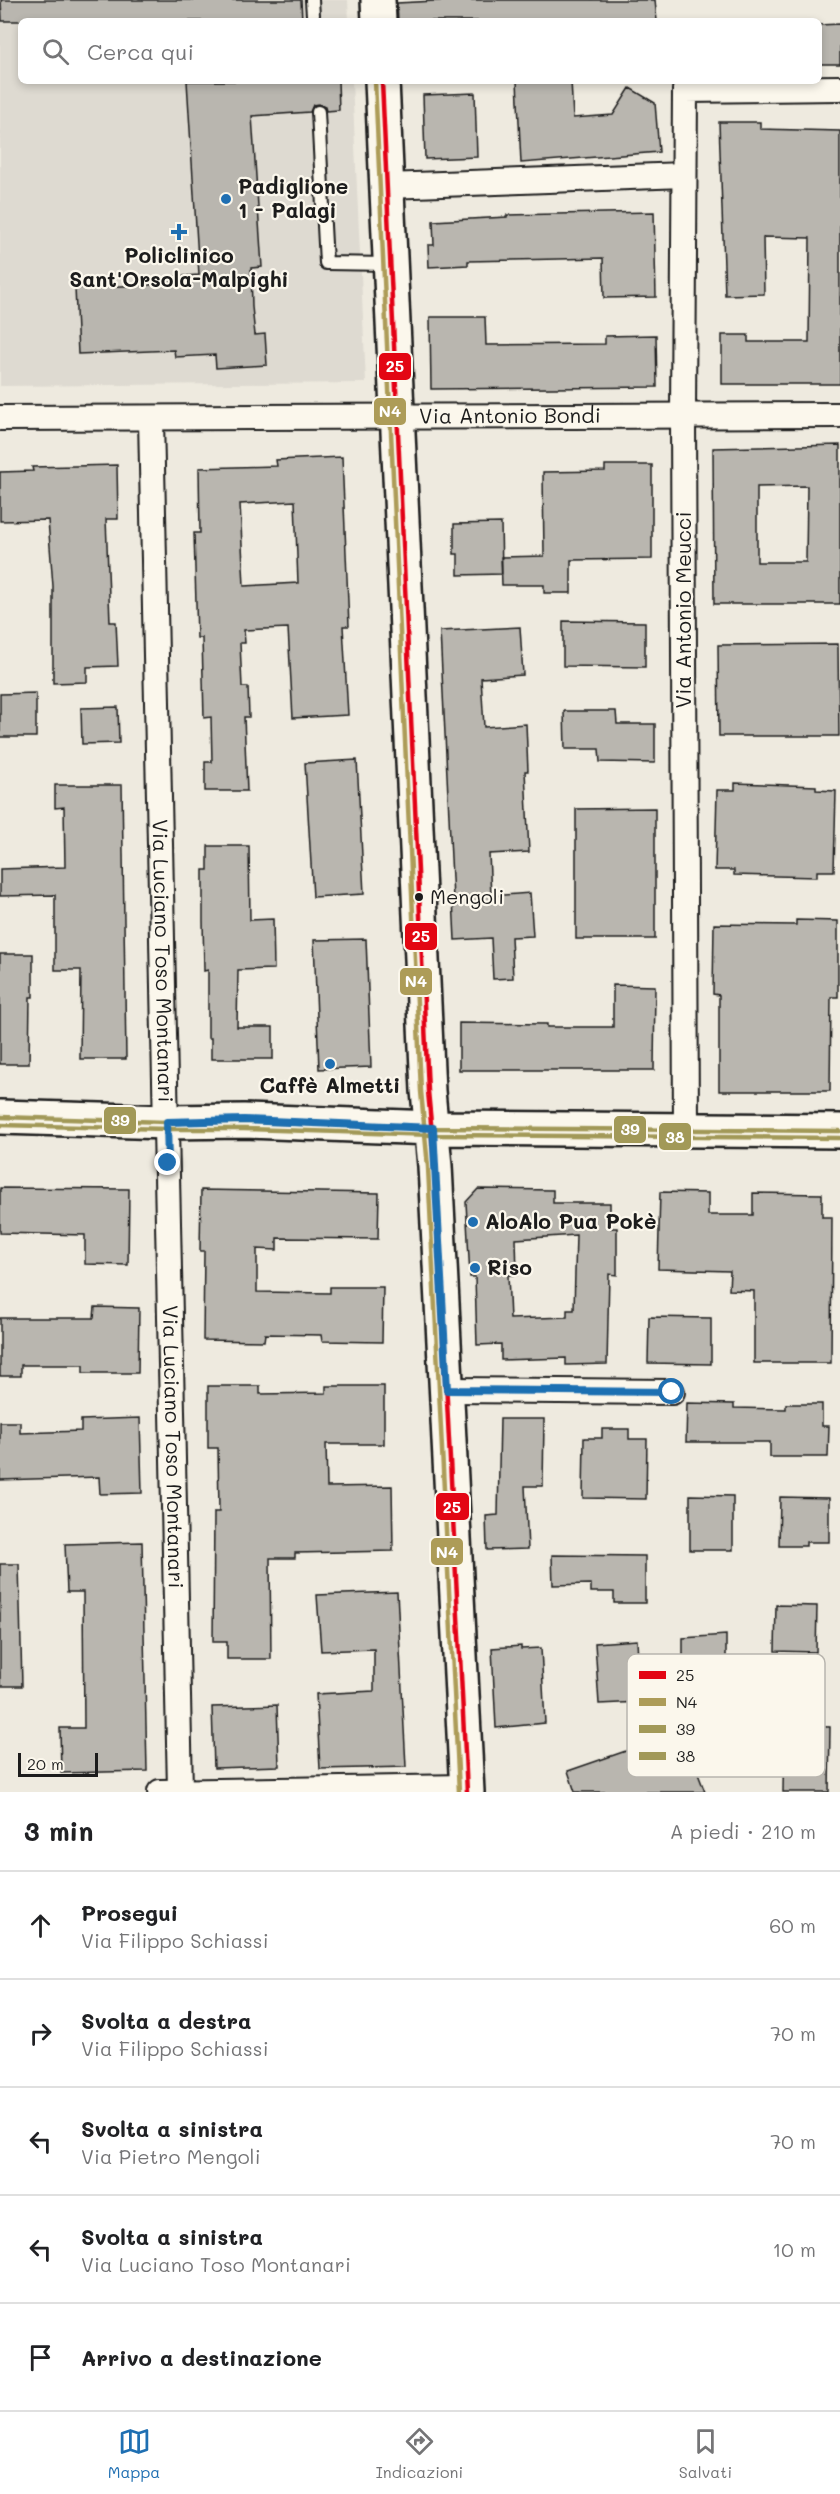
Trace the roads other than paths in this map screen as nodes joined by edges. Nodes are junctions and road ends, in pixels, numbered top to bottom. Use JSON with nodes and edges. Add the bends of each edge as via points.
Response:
{"nodes":[{"id":1,"x":312,"y":0,"type":"edge"},
{"id":2,"x":378,"y":0,"type":"edge"},
{"id":3,"x":313,"y":15,"type":"dead end"},
{"id":4,"x":379,"y":18,"type":"edge"},
{"id":5,"x":382,"y":84,"type":"edge"},
{"id":6,"x":840,"y":88,"type":"edge"},
{"id":7,"x":318,"y":112,"type":"dead end"},
{"id":8,"x":684,"y":175,"type":"junction"},
{"id":9,"x":387,"y":186,"type":"junction"},
{"id":10,"x":391,"y":264,"type":"junction"},
{"id":11,"x":683,"y":415,"type":"junction"},
{"id":12,"x":840,"y":415,"type":"edge"},
{"id":13,"x":398,"y":416,"type":"junction"},
{"id":14,"x":0,"y":418,"type":"edge"},
{"id":15,"x":151,"y":419,"type":"junction"},
{"id":16,"x":0,"y":1117,"type":"edge"},
{"id":17,"x":167,"y":1122,"type":"junction"},
{"id":18,"x":433,"y":1128,"type":"junction"},
{"id":19,"x":686,"y":1130,"type":"junction"},
{"id":20,"x":840,"y":1131,"type":"edge"},
{"id":21,"x":447,"y":1390,"type":"junction"},
{"id":22,"x":672,"y":1392,"type":"dead end"},
{"id":23,"x":467,"y":1789,"type":"edge"},
{"id":24,"x":170,"y":1791,"type":"edge"}],
"edges":[{"from":1,"to":3,"type":"lane"},
{"from":2,"to":4,"type":"street"},
{"from":5,"to":9,"type":"street"},
{"from":6,"to":8,"type":"street","name":"Via Antonio Meucci","via":[[685,90]]},
{"from":7,"to":10,"type":"lane","via":[[326,263]]},
{"from":8,"to":9,"type":"street"},
{"from":8,"to":11,"type":"street","name":"Via Antonio Meucci"},
{"from":9,"to":10,"type":"street"},
{"from":10,"to":13,"type":"street"},
{"from":11,"to":12,"type":"street","name":"Via Antonio Bondi"},
{"from":11,"to":13,"type":"street","name":"Via Antonio Bondi"},
{"from":11,"to":19,"type":"street","name":"Via Antonio Meucci"},
{"from":13,"to":15,"type":"street","name":"Via Antonio Bondi"},
{"from":13,"to":18,"type":"street","via":[[428,1091]]},
{"from":14,"to":15,"type":"street","name":"Via Antonio Bondi"},
{"from":15,"to":17,"type":"street","name":"Via Luciano Toso Montanari"},
{"from":16,"to":17,"type":"street"},
{"from":17,"to":18,"type":"street","via":[[244,1120]]},
{"from":17,"to":24,"type":"street","name":"Via Luciano Toso Montanari"},
{"from":18,"to":19,"type":"street"},
{"from":18,"to":21,"type":"street"},
{"from":19,"to":20,"type":"street"},
{"from":21,"to":22,"type":"street"},
{"from":21,"to":23,"type":"street"},
{"from":23,"to":24,"type":"street"}]}
